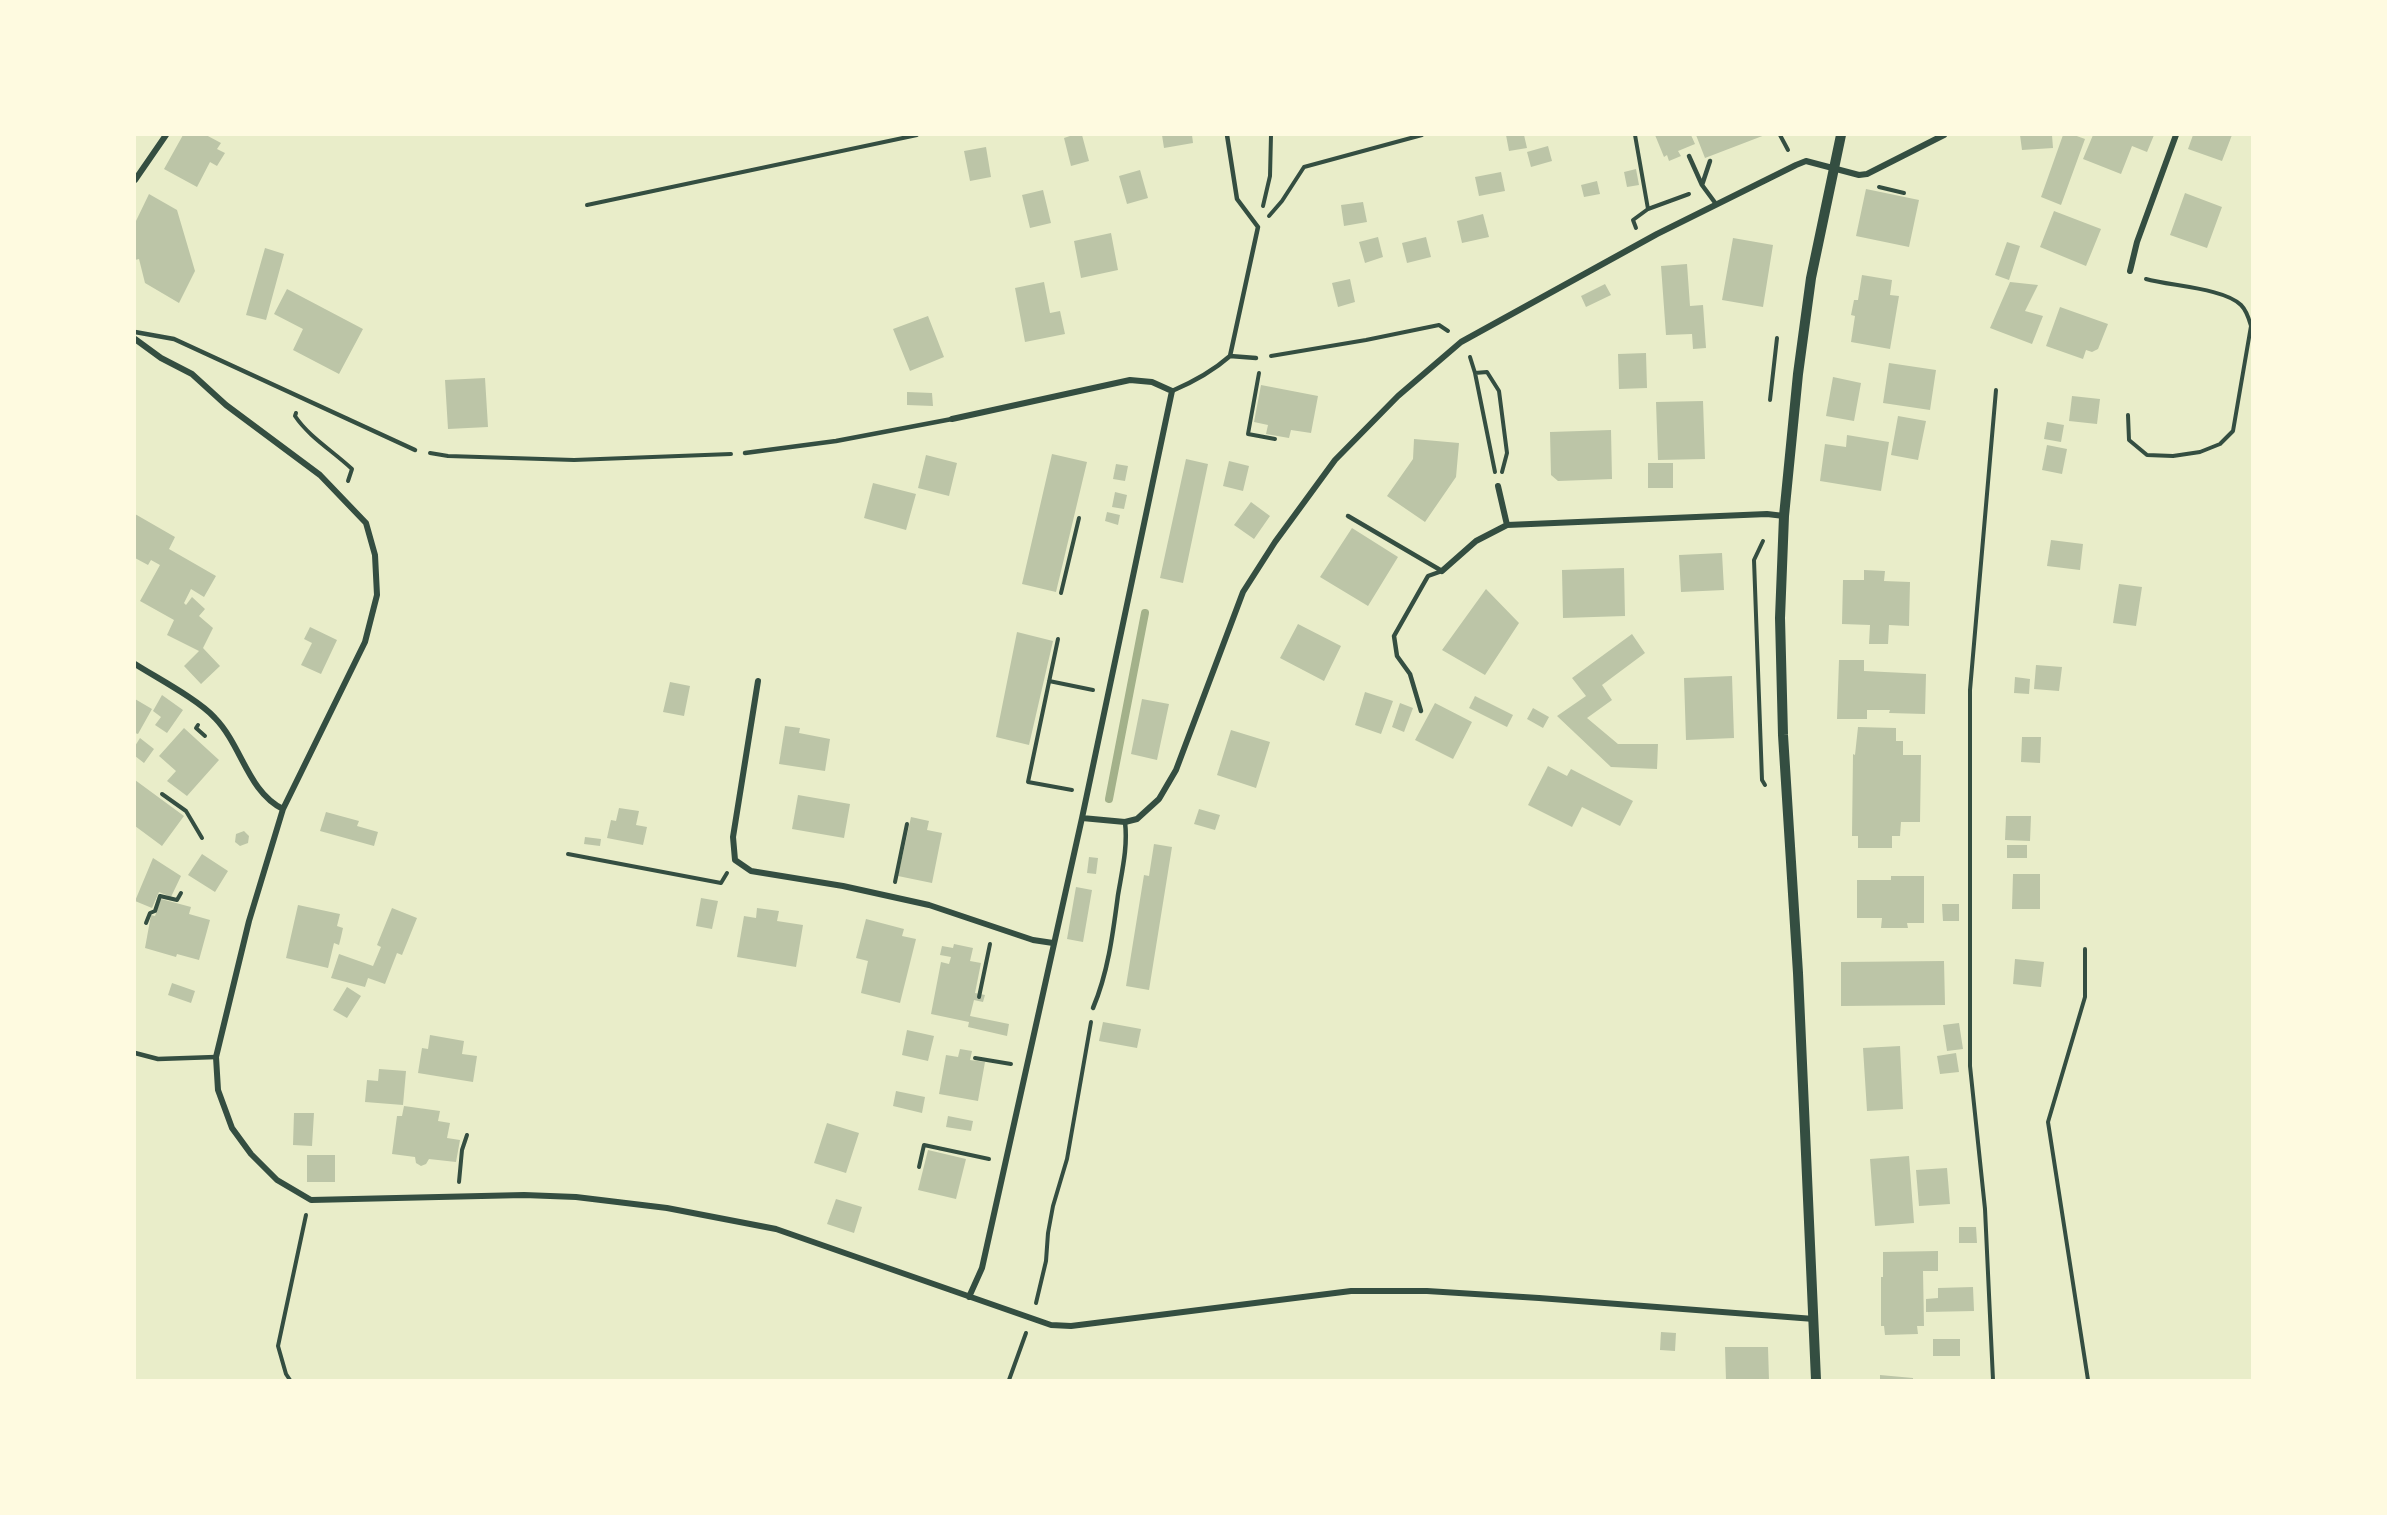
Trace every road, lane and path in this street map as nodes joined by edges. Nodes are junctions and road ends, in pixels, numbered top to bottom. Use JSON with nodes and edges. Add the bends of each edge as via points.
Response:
{"nodes":[{"id":1,"x":166,"y":135,"type":"edge"},
{"id":2,"x":917,"y":135,"type":"edge"},
{"id":3,"x":1227,"y":135,"type":"edge"},
{"id":4,"x":1271,"y":135,"type":"edge"},
{"id":5,"x":1422,"y":135,"type":"edge"},
{"id":6,"x":1635,"y":135,"type":"edge"},
{"id":7,"x":1841,"y":135,"type":"edge"},
{"id":8,"x":1944,"y":135,"type":"edge"},
{"id":9,"x":2176,"y":135,"type":"edge"},
{"id":10,"x":1689,"y":156,"type":"dead end"},
{"id":11,"x":1710,"y":161,"type":"dead end"},
{"id":12,"x":1833,"y":167,"type":"junction"},
{"id":13,"x":135,"y":180,"type":"edge"},
{"id":14,"x":1703,"y":187,"type":"junction"},
{"id":15,"x":1893,"y":191,"type":"dead end"},
{"id":16,"x":1904,"y":193,"type":"dead end"},
{"id":17,"x":1716,"y":204,"type":"junction"},
{"id":18,"x":587,"y":205,"type":"dead end"},
{"id":19,"x":1258,"y":227,"type":"junction"},
{"id":20,"x":2130,"y":271,"type":"joint"},
{"id":21,"x":135,"y":332,"type":"edge"},
{"id":22,"x":1777,"y":338,"type":"dead end"},
{"id":23,"x":135,"y":339,"type":"edge"},
{"id":24,"x":1461,"y":342,"type":"junction"},
{"id":25,"x":1230,"y":356,"type":"junction"},
{"id":26,"x":1256,"y":358,"type":"joint"},
{"id":27,"x":1260,"y":363,"type":"dead end"},
{"id":28,"x":1475,"y":373,"type":"junction"},
{"id":29,"x":1996,"y":390,"type":"dead end"},
{"id":30,"x":1172,"y":391,"type":"junction"},
{"id":31,"x":302,"y":398,"type":"junction"},
{"id":32,"x":1770,"y":400,"type":"dead end"},
{"id":33,"x":2128,"y":415,"type":"dead end"},
{"id":34,"x":952,"y":419,"type":"joint"},
{"id":35,"x":1275,"y":439,"type":"dead end"},
{"id":36,"x":415,"y":450,"type":"joint"},
{"id":37,"x":745,"y":453,"type":"joint"},
{"id":38,"x":1507,"y":453,"type":"dead end"},
{"id":39,"x":1492,"y":458,"type":"dead end"},
{"id":40,"x":1498,"y":486,"type":"dead end"},
{"id":41,"x":339,"y":493,"type":"junction"},
{"id":42,"x":1348,"y":516,"type":"dead end"},
{"id":43,"x":1784,"y":516,"type":"junction"},
{"id":44,"x":1079,"y":519,"type":"dead end"},
{"id":45,"x":1507,"y":525,"type":"junction"},
{"id":46,"x":1765,"y":536,"type":"dead end"},
{"id":47,"x":1442,"y":571,"type":"junction"},
{"id":48,"x":1061,"y":593,"type":"dead end"},
{"id":49,"x":1058,"y":639,"type":"dead end"},
{"id":50,"x":135,"y":663,"type":"edge"},
{"id":51,"x":758,"y":681,"type":"dead end"},
{"id":52,"x":1049,"y":681,"type":"junction"},
{"id":53,"x":1108,"y":694,"type":"junction"},
{"id":54,"x":1421,"y":711,"type":"dead end"},
{"id":55,"x":1766,"y":787,"type":"dead end"},
{"id":56,"x":1087,"y":793,"type":"junction"},
{"id":57,"x":162,"y":794,"type":"dead end"},
{"id":58,"x":283,"y":809,"type":"junction"},
{"id":59,"x":1082,"y":818,"type":"junction"},
{"id":60,"x":1125,"y":822,"type":"junction"},
{"id":61,"x":907,"y":824,"type":"dead end"},
{"id":62,"x":202,"y":838,"type":"dead end"},
{"id":63,"x":568,"y":854,"type":"dead end"},
{"id":64,"x":735,"y":860,"type":"junction"},
{"id":65,"x":181,"y":893,"type":"dead end"},
{"id":66,"x":892,"y":897,"type":"junction"},
{"id":67,"x":146,"y":923,"type":"dead end"},
{"id":68,"x":992,"y":935,"type":"dead end"},
{"id":69,"x":1053,"y":943,"type":"junction"},
{"id":70,"x":2085,"y":949,"type":"dead end"},
{"id":71,"x":979,"y":997,"type":"dead end"},
{"id":72,"x":1093,"y":1008,"type":"joint"},
{"id":73,"x":135,"y":1053,"type":"edge"},
{"id":74,"x":216,"y":1057,"type":"junction"},
{"id":75,"x":975,"y":1058,"type":"dead end"},
{"id":76,"x":1006,"y":1063,"type":"dead end"},
{"id":77,"x":467,"y":1135,"type":"dead end"},
{"id":78,"x":1004,"y":1162,"type":"junction"},
{"id":79,"x":919,"y":1167,"type":"dead end"},
{"id":80,"x":460,"y":1174,"type":"dead end"},
{"id":81,"x":311,"y":1200,"type":"junction"},
{"id":82,"x":1041,"y":1288,"type":"dead end"},
{"id":83,"x":969,"y":1297,"type":"junction"},
{"id":84,"x":1815,"y":1319,"type":"junction"},
{"id":85,"x":1024,"y":1338,"type":"dead end"},
{"id":86,"x":290,"y":1380,"type":"edge"},
{"id":87,"x":1009,"y":1380,"type":"edge"},
{"id":88,"x":1816,"y":1380,"type":"edge"},
{"id":89,"x":1994,"y":1380,"type":"edge"},
{"id":90,"x":2088,"y":1380,"type":"edge"}],
"edges":[{"from":1,"to":13,"type":"street"},
{"from":2,"to":18,"type":"path"},
{"from":3,"to":19,"type":"lane","via":[[1237,199]]},
{"from":4,"to":19,"type":"path","via":[[1270,176]]},
{"from":5,"to":19,"type":"path","via":[[1304,167],[1282,201]]},
{"from":6,"to":14,"type":"path","via":[[1648,209]]},
{"from":7,"to":12,"type":"street"},
{"from":8,"to":12,"type":"street","via":[[1867,174]]},
{"from":9,"to":20,"type":"street"},
{"from":10,"to":14,"type":"lane"},
{"from":11,"to":14,"type":"lane"},
{"from":12,"to":17,"type":"street","via":[[1806,161]]},
{"from":12,"to":43,"type":"street","via":[[1809,293]]},
{"from":14,"to":17,"type":"lane"},
{"from":15,"to":16,"type":"path"},
{"from":17,"to":24,"type":"street"},
{"from":19,"to":25,"type":"lane"},
{"from":20,"to":33,"type":"path","via":[[2148,279],[2225,296],[2240,304],[2251,326],[2233,431],[2220,444],[2191,454],[2147,455],[2129,440]]},
{"from":21,"to":31,"type":"lane","via":[[174,339]]},
{"from":22,"to":32,"type":"path"},
{"from":23,"to":41,"type":"street","via":[[192,374]]},
{"from":24,"to":26,"type":"path","via":[[1439,325]]},
{"from":24,"to":28,"type":"path"},
{"from":24,"to":60,"type":"street","via":[[1398,396],[1335,460],[1275,542],[1243,592],[1176,770],[1159,799],[1137,819]]},
{"from":25,"to":26,"type":"lane"},
{"from":25,"to":30,"type":"lane","via":[[1218,367]]},
{"from":27,"to":35,"type":"path","via":[[1248,434]]},
{"from":28,"to":38,"type":"path","via":[[1487,372],[1499,391]]},
{"from":28,"to":39,"type":"path"},
{"from":29,"to":89,"type":"path","via":[[1970,690],[1970,1066],[1985,1209]]},
{"from":30,"to":34,"type":"street","via":[[1152,382],[1130,380]]},
{"from":30,"to":53,"type":"street"},
{"from":31,"to":36,"type":"lane"},
{"from":31,"to":41,"type":"path","via":[[295,416],[304,429],[352,469]]},
{"from":34,"to":37,"type":"lane"},
{"from":36,"to":37,"type":"path","via":[[448,456],[574,460]]},
{"from":40,"to":45,"type":"street"},
{"from":41,"to":58,"type":"street","via":[[366,523],[375,555],[377,595],[364,642]]},
{"from":42,"to":47,"type":"lane"},
{"from":43,"to":45,"type":"street"},
{"from":43,"to":84,"type":"street","via":[[1780,618],[1783,724]]},
{"from":44,"to":48,"type":"path"},
{"from":45,"to":47,"type":"street","via":[[1476,541]]},
{"from":46,"to":55,"type":"path","via":[[1754,560],[1762,780]]},
{"from":47,"to":54,"type":"lane","via":[[1428,576],[1394,636],[1397,656],[1410,674]]},
{"from":49,"to":52,"type":"path"},
{"from":50,"to":58,"type":"street","via":[[214,716],[231,736],[258,788],[270,802]]},
{"from":51,"to":64,"type":"street","via":[[733,837]]},
{"from":52,"to":53,"type":"path"},
{"from":52,"to":56,"type":"path","via":[[1028,782]]},
{"from":53,"to":56,"type":"street"},
{"from":56,"to":59,"type":"street"},
{"from":57,"to":62,"type":"path","via":[[186,811]]},
{"from":58,"to":74,"type":"street","via":[[252,910]]},
{"from":59,"to":60,"type":"street"},
{"from":59,"to":69,"type":"street"},
{"from":60,"to":72,"type":"lane","via":[[1127,841],[1116,912],[1103,984]]},
{"from":61,"to":66,"type":"path"},
{"from":63,"to":64,"type":"path","via":[[721,883]]},
{"from":64,"to":66,"type":"street","via":[[751,871]]},
{"from":65,"to":67,"type":"path","via":[[177,900],[160,896]]},
{"from":66,"to":69,"type":"street"},
{"from":68,"to":71,"type":"path"},
{"from":69,"to":78,"type":"street"},
{"from":70,"to":90,"type":"path","via":[[2085,997],[2048,1122]]},
{"from":72,"to":82,"type":"path","via":[[1067,1159],[1048,1233]]},
{"from":73,"to":74,"type":"lane","via":[[158,1059]]},
{"from":74,"to":81,"type":"street","via":[[218,1090],[232,1128],[250,1154],[277,1180]]},
{"from":75,"to":76,"type":"path"},
{"from":77,"to":80,"type":"path"},
{"from":78,"to":79,"type":"path","via":[[924,1145]]},
{"from":78,"to":83,"type":"street","via":[[982,1268]]},
{"from":81,"to":83,"type":"street","via":[[524,1195],[667,1208],[799,1235]]},
{"from":81,"to":86,"type":"path","via":[[278,1346]]},
{"from":83,"to":84,"type":"street","via":[[1051,1325],[1071,1326],[1351,1290],[1539,1298]]},
{"from":84,"to":88,"type":"street"},
{"from":85,"to":87,"type":"path"}]}
